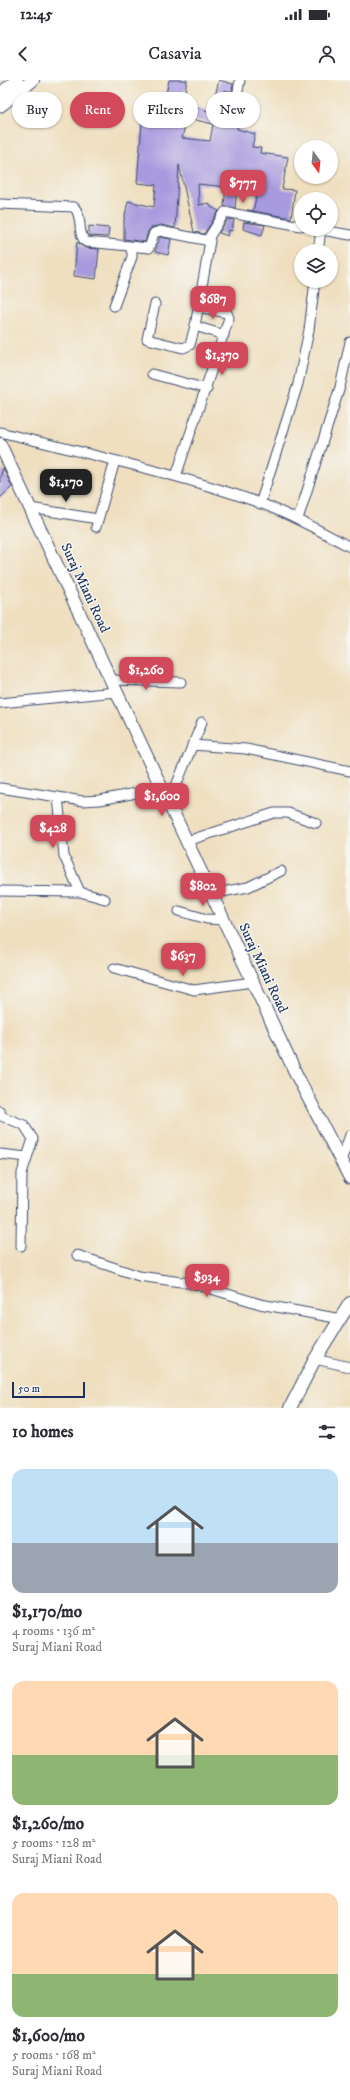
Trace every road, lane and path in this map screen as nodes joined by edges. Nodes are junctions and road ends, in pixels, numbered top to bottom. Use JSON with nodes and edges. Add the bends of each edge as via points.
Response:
{"nodes":[{"id":1,"x":17,"y":80,"type":"edge"},
{"id":2,"x":33,"y":80,"type":"edge"},
{"id":3,"x":240,"y":80,"type":"edge"},
{"id":4,"x":238,"y":92,"type":"edge"},
{"id":5,"x":0,"y":94,"type":"edge"},
{"id":6,"x":0,"y":106,"type":"edge"},
{"id":7,"x":0,"y":204,"type":"edge"},
{"id":8,"x":294,"y":225,"type":"edge"},
{"id":9,"x":338,"y":233,"type":"edge"},
{"id":10,"x":350,"y":235,"type":"edge"},
{"id":11,"x":208,"y":240,"type":"junction"},
{"id":12,"x":129,"y":246,"type":"junction"},
{"id":13,"x":314,"y":288,"type":"edge"},
{"id":14,"x":155,"y":304,"type":"dead end"},
{"id":15,"x":114,"y":306,"type":"dead end"},
{"id":16,"x":199,"y":307,"type":"junction"},
{"id":17,"x":195,"y":326,"type":"junction"},
{"id":18,"x":224,"y":335,"type":"junction"},
{"id":19,"x":350,"y":342,"type":"edge"},
{"id":20,"x":152,"y":374,"type":"dead end"},
{"id":21,"x":207,"y":389,"type":"junction"},
{"id":22,"x":0,"y":432,"type":"edge"},
{"id":23,"x":0,"y":444,"type":"edge"},
{"id":24,"x":4,"y":461,"type":"edge"},
{"id":25,"x":115,"y":461,"type":"junction"},
{"id":26,"x":176,"y":476,"type":"junction"},
{"id":27,"x":260,"y":504,"type":"junction"},
{"id":28,"x":30,"y":508,"type":"junction"},
{"id":29,"x":298,"y":519,"type":"junction"},
{"id":30,"x":350,"y":547,"type":"edge"},
{"id":31,"x":111,"y":680,"type":"junction"},
{"id":32,"x":181,"y":682,"type":"dead end"},
{"id":33,"x":116,"y":692,"type":"junction"},
{"id":34,"x":0,"y":703,"type":"edge"},
{"id":35,"x":202,"y":722,"type":"dead end"},
{"id":36,"x":192,"y":745,"type":"junction"},
{"id":37,"x":350,"y":771,"type":"edge"},
{"id":38,"x":0,"y":788,"type":"edge"},
{"id":39,"x":162,"y":788,"type":"junction"},
{"id":40,"x":58,"y":797,"type":"junction"},
{"id":41,"x":169,"y":803,"type":"junction"},
{"id":42,"x":316,"y":823,"type":"dead end"},
{"id":43,"x":187,"y":841,"type":"junction"},
{"id":44,"x":281,"y":871,"type":"dead end"},
{"id":45,"x":0,"y":891,"type":"edge"},
{"id":46,"x":80,"y":892,"type":"junction"},
{"id":47,"x":212,"y":894,"type":"junction"},
{"id":48,"x":105,"y":899,"type":"dead end"},
{"id":49,"x":179,"y":911,"type":"dead end"},
{"id":50,"x":224,"y":920,"type":"junction"},
{"id":51,"x":114,"y":968,"type":"dead end"},
{"id":52,"x":253,"y":982,"type":"junction"},
{"id":53,"x":0,"y":1110,"type":"edge"},
{"id":54,"x":350,"y":1135,"type":"edge"},
{"id":55,"x":0,"y":1154,"type":"edge"},
{"id":56,"x":27,"y":1157,"type":"junction"},
{"id":57,"x":341,"y":1161,"type":"junction"},
{"id":58,"x":350,"y":1178,"type":"edge"},
{"id":59,"x":21,"y":1246,"type":"dead end"},
{"id":60,"x":77,"y":1255,"type":"dead end"},
{"id":61,"x":347,"y":1310,"type":"edge"},
{"id":62,"x":315,"y":1359,"type":"junction"},
{"id":63,"x":350,"y":1367,"type":"edge"},
{"id":64,"x":290,"y":1408,"type":"edge"}],
"edges":[{"from":1,"to":5,"type":"street"},
{"from":2,"to":6,"type":"street"},
{"from":3,"to":4,"type":"street"},
{"from":7,"to":12,"type":"street","via":[[74,208],[80,215],[81,237],[86,242]]},
{"from":8,"to":11,"type":"street","via":[[228,212],[222,214]]},
{"from":9,"to":10,"type":"street"},
{"from":11,"to":12,"type":"street","via":[[160,231],[154,234],[149,248]]},
{"from":11,"to":16,"type":"street","via":[[210,243]]},
{"from":12,"to":15,"type":"street","via":[[132,257]]},
{"from":13,"to":27,"type":"street","via":[[298,384]]},
{"from":14,"to":17,"type":"street","via":[[147,335],[149,341],[187,347],[190,345]]},
{"from":16,"to":17,"type":"street"},
{"from":16,"to":18,"type":"street","via":[[229,314]]},
{"from":17,"to":18,"type":"street"},
{"from":18,"to":21,"type":"street"},
{"from":19,"to":29,"type":"street","via":[[340,387]]},
{"from":20,"to":21,"type":"street"},
{"from":21,"to":26,"type":"street"},
{"from":22,"to":25,"type":"street"},
{"from":23,"to":24,"type":"street","name":"Suraj Miani Road"},
{"from":24,"to":28,"type":"street","name":"Suraj Miani Road"},
{"from":25,"to":26,"type":"street"},
{"from":25,"to":28,"type":"street","via":[[97,523]]},
{"from":26,"to":27,"type":"street"},
{"from":27,"to":29,"type":"street"},
{"from":28,"to":31,"type":"street","name":"Suraj Miani Road"},
{"from":29,"to":30,"type":"street"},
{"from":31,"to":32,"type":"street"},
{"from":31,"to":33,"type":"street","name":"Suraj Miani Road"},
{"from":33,"to":34,"type":"street"},
{"from":33,"to":39,"type":"street","name":"Suraj Miani Road"},
{"from":35,"to":36,"type":"street"},
{"from":36,"to":37,"type":"street","via":[[246,749]]},
{"from":36,"to":41,"type":"street"},
{"from":38,"to":40,"type":"street"},
{"from":39,"to":40,"type":"street","via":[[100,800],[82,801]]},
{"from":39,"to":41,"type":"street","name":"Suraj Miani Road"},
{"from":40,"to":46,"type":"street","via":[[64,856]]},
{"from":41,"to":43,"type":"street","name":"Suraj Miani Road"},
{"from":42,"to":43,"type":"street","via":[[288,813],[274,813]]},
{"from":43,"to":47,"type":"street","name":"Suraj Miani Road"},
{"from":44,"to":47,"type":"street","via":[[252,886]]},
{"from":45,"to":46,"type":"street"},
{"from":46,"to":48,"type":"street"},
{"from":47,"to":50,"type":"street","name":"Suraj Miani Road"},
{"from":49,"to":50,"type":"street","via":[[207,919]]},
{"from":50,"to":52,"type":"street","name":"Suraj Miani Road"},
{"from":51,"to":52,"type":"street","via":[[194,990]]},
{"from":52,"to":57,"type":"street","name":"Suraj Miani Road"},
{"from":53,"to":56,"type":"street","via":[[1,1116],[28,1129],[33,1139]]},
{"from":54,"to":57,"type":"street"},
{"from":55,"to":56,"type":"street"},
{"from":56,"to":59,"type":"street","via":[[22,1173]]},
{"from":57,"to":58,"type":"street","name":"Suraj Miani Road"},
{"from":60,"to":61,"type":"street","via":[[139,1276],[195,1284],[260,1304]]},
{"from":61,"to":62,"type":"street"},
{"from":62,"to":63,"type":"street"},
{"from":62,"to":64,"type":"street"}]}
